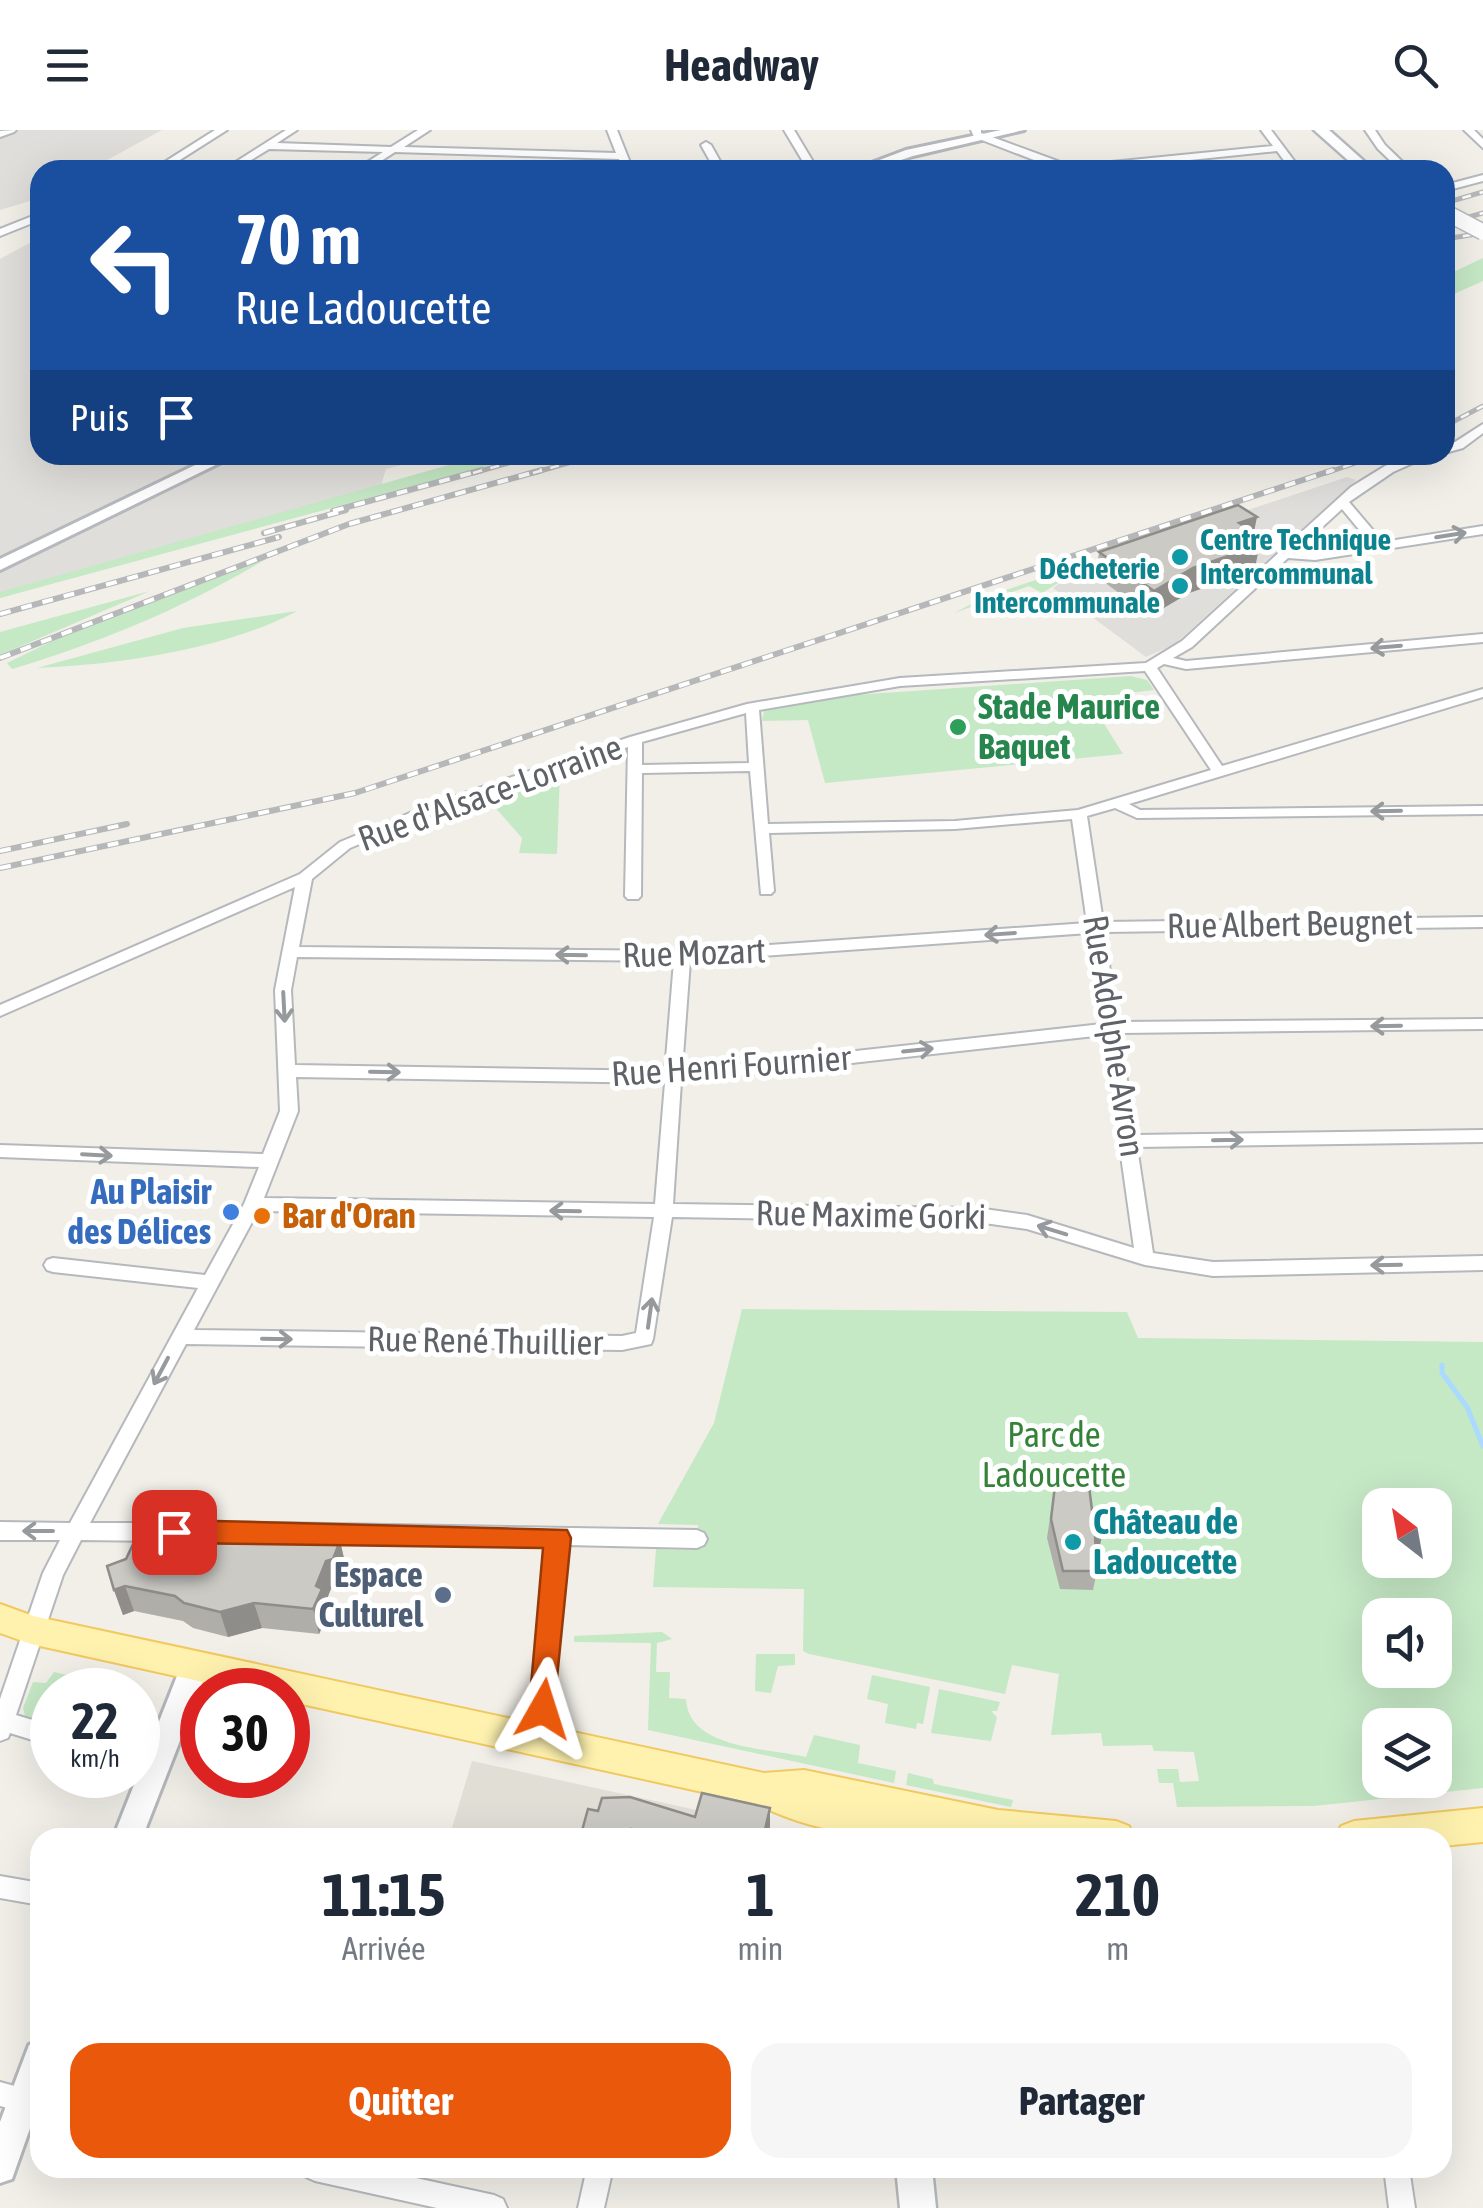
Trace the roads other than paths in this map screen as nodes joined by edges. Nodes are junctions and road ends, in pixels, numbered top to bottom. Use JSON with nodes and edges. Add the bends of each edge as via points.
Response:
{"nodes":[{"id":1,"x":11,"y":130,"type":"edge"},
{"id":2,"x":222,"y":130,"type":"edge"},
{"id":3,"x":292,"y":130,"type":"edge"},
{"id":4,"x":424,"y":130,"type":"edge"},
{"id":5,"x":612,"y":130,"type":"edge"},
{"id":6,"x":789,"y":130,"type":"edge"},
{"id":7,"x":1018,"y":130,"type":"edge"},
{"id":8,"x":1266,"y":130,"type":"edge"},
{"id":9,"x":1321,"y":130,"type":"edge"},
{"id":10,"x":1370,"y":130,"type":"edge"},
{"id":11,"x":1470,"y":130,"type":"edge"},
{"id":12,"x":0,"y":134,"type":"edge"},
{"id":13,"x":980,"y":134,"type":"edge"},
{"id":14,"x":706,"y":145,"type":"dead end"},
{"id":15,"x":1483,"y":145,"type":"edge"},
{"id":16,"x":269,"y":146,"type":"junction"},
{"id":17,"x":1279,"y":148,"type":"junction"},
{"id":18,"x":393,"y":150,"type":"junction"},
{"id":19,"x":621,"y":156,"type":"junction"},
{"id":20,"x":177,"y":160,"type":"edge"},
{"id":21,"x":245,"y":160,"type":"edge"},
{"id":22,"x":376,"y":160,"type":"edge"},
{"id":23,"x":623,"y":160,"type":"edge"},
{"id":24,"x":714,"y":160,"type":"edge"},
{"id":25,"x":806,"y":160,"type":"edge"},
{"id":26,"x":889,"y":160,"type":"edge"},
{"id":27,"x":1044,"y":160,"type":"edge"},
{"id":28,"x":1164,"y":160,"type":"edge"},
{"id":29,"x":1288,"y":160,"type":"edge"},
{"id":30,"x":1355,"y":160,"type":"edge"},
{"id":31,"x":1395,"y":160,"type":"edge"},
{"id":32,"x":1483,"y":178,"type":"edge"},
{"id":33,"x":1455,"y":185,"type":"edge"},
{"id":34,"x":1455,"y":217,"type":"edge"},
{"id":35,"x":30,"y":220,"type":"edge"},
{"id":36,"x":1483,"y":232,"type":"edge"},
{"id":37,"x":0,"y":233,"type":"edge"},
{"id":38,"x":1483,"y":427,"type":"edge"},
{"id":39,"x":1483,"y":444,"type":"edge"},
{"id":40,"x":1459,"y":446,"type":"junction"},
{"id":41,"x":1455,"y":447,"type":"edge"},
{"id":42,"x":207,"y":465,"type":"edge"},
{"id":43,"x":1401,"y":465,"type":"edge"},
{"id":44,"x":1343,"y":502,"type":"junction"},
{"id":45,"x":1483,"y":530,"type":"edge"},
{"id":46,"x":1380,"y":546,"type":"junction"},
{"id":47,"x":1285,"y":554,"type":"junction"},
{"id":48,"x":0,"y":566,"type":"edge"},
{"id":49,"x":1483,"y":638,"type":"edge"},
{"id":50,"x":1165,"y":660,"type":"junction"},
{"id":51,"x":1149,"y":668,"type":"junction"},
{"id":52,"x":1483,"y":693,"type":"edge"},
{"id":53,"x":752,"y":707,"type":"junction"},
{"id":54,"x":635,"y":740,"type":"junction"},
{"id":55,"x":758,"y":767,"type":"junction"},
{"id":56,"x":635,"y":769,"type":"junction"},
{"id":57,"x":1219,"y":772,"type":"junction"},
{"id":58,"x":1116,"y":803,"type":"junction"},
{"id":59,"x":1483,"y":810,"type":"edge"},
{"id":60,"x":1079,"y":814,"type":"junction"},
{"id":61,"x":762,"y":830,"type":"junction"},
{"id":62,"x":305,"y":877,"type":"junction"},
{"id":63,"x":766,"y":890,"type":"dead end"},
{"id":64,"x":633,"y":896,"type":"dead end"},
{"id":65,"x":1483,"y":922,"type":"edge"},
{"id":66,"x":1098,"y":927,"type":"junction"},
{"id":67,"x":290,"y":952,"type":"junction"},
{"id":68,"x":682,"y":956,"type":"junction"},
{"id":69,"x":0,"y":1011,"type":"edge"},
{"id":70,"x":1483,"y":1024,"type":"edge"},
{"id":71,"x":1113,"y":1028,"type":"junction"},
{"id":72,"x":287,"y":1071,"type":"junction"},
{"id":73,"x":672,"y":1077,"type":"junction"},
{"id":74,"x":1483,"y":1136,"type":"edge"},
{"id":75,"x":1131,"y":1142,"type":"junction"},
{"id":76,"x":0,"y":1151,"type":"edge"},
{"id":77,"x":271,"y":1161,"type":"junction"},
{"id":78,"x":253,"y":1204,"type":"junction"},
{"id":79,"x":662,"y":1212,"type":"junction"},
{"id":80,"x":1145,"y":1258,"type":"junction"},
{"id":81,"x":1483,"y":1263,"type":"edge"},
{"id":82,"x":52,"y":1266,"type":"dead end"},
{"id":83,"x":208,"y":1282,"type":"junction"},
{"id":84,"x":180,"y":1337,"type":"junction"},
{"id":85,"x":0,"y":1532,"type":"edge"},
{"id":86,"x":75,"y":1532,"type":"junction"},
{"id":87,"x":558,"y":1538,"type":"junction"},
{"id":88,"x":697,"y":1539,"type":"dead end"},
{"id":89,"x":16,"y":1624,"type":"edge"},
{"id":90,"x":195,"y":1666,"type":"junction"},
{"id":91,"x":1,"y":1724,"type":"edge"},
{"id":92,"x":30,"y":1731,"type":"edge"},
{"id":93,"x":160,"y":1737,"type":"edge"},
{"id":94,"x":537,"y":1742,"type":"junction"},
{"id":95,"x":138,"y":1798,"type":"edge"},
{"id":96,"x":886,"y":1822,"type":"edge"},
{"id":97,"x":1483,"y":1825,"type":"edge"},
{"id":98,"x":130,"y":1828,"type":"edge"},
{"id":99,"x":1009,"y":1828,"type":"edge"},
{"id":100,"x":1452,"y":1828,"type":"edge"},
{"id":101,"x":0,"y":1888,"type":"edge"},
{"id":102,"x":30,"y":1892,"type":"edge"},
{"id":103,"x":21,"y":2100,"type":"edge"},
{"id":104,"x":0,"y":2167,"type":"edge"},
{"id":105,"x":360,"y":2178,"type":"edge"},
{"id":106,"x":598,"y":2178,"type":"edge"},
{"id":107,"x":915,"y":2178,"type":"edge"},
{"id":108,"x":1398,"y":2178,"type":"edge"},
{"id":109,"x":494,"y":2208,"type":"edge"},
{"id":110,"x":591,"y":2208,"type":"edge"},
{"id":111,"x":918,"y":2208,"type":"edge"},
{"id":112,"x":1402,"y":2208,"type":"edge"}],
"edges":[{"from":1,"to":12,"type":"street"},
{"from":2,"to":20,"type":"street"},
{"from":3,"to":16,"type":"street"},
{"from":4,"to":18,"type":"street"},
{"from":5,"to":19,"type":"street"},
{"from":6,"to":25,"type":"street"},
{"from":7,"to":13,"type":"street"},
{"from":8,"to":17,"type":"street"},
{"from":9,"to":30,"type":"main road"},
{"from":10,"to":31,"type":"street"},
{"from":11,"to":15,"type":"street"},
{"from":13,"to":26,"type":"street"},
{"from":13,"to":27,"type":"street"},
{"from":14,"to":24,"type":"street"},
{"from":16,"to":18,"type":"street"},
{"from":16,"to":21,"type":"street"},
{"from":17,"to":28,"type":"street"},
{"from":17,"to":29,"type":"street"},
{"from":18,"to":19,"type":"street"},
{"from":18,"to":22,"type":"street"},
{"from":19,"to":23,"type":"street"},
{"from":32,"to":33,"type":"street"},
{"from":34,"to":36,"type":"main road","bridge":true},
{"from":35,"to":37,"type":"street"},
{"from":38,"to":40,"type":"street"},
{"from":39,"to":40,"type":"street"},
{"from":40,"to":41,"type":"street"},
{"from":42,"to":48,"type":"street"},
{"from":43,"to":44,"type":"street","via":[[1371,478]]},
{"from":44,"to":46,"type":"street"},
{"from":44,"to":47,"type":"street"},
{"from":46,"to":45,"type":"street","one_way":true},
{"from":46,"to":47,"type":"street"},
{"from":47,"to":50,"type":"street"},
{"from":49,"to":50,"type":"street","one_way":true,"via":[[1186,665]]},
{"from":50,"to":51,"type":"street"},
{"from":51,"to":53,"type":"street","name":"Rue d'Alsace-Lorraine","via":[[900,682]]},
{"from":51,"to":57,"type":"street"},
{"from":52,"to":57,"type":"street"},
{"from":53,"to":54,"type":"street","name":"Rue d'Alsace-Lorraine"},
{"from":53,"to":55,"type":"street"},
{"from":54,"to":56,"type":"street"},
{"from":54,"to":62,"type":"street","name":"Rue d'Alsace-Lorraine","via":[[390,826],[333,852]]},
{"from":55,"to":56,"type":"street"},
{"from":55,"to":61,"type":"street"},
{"from":56,"to":64,"type":"street"},
{"from":57,"to":58,"type":"street"},
{"from":59,"to":58,"type":"street","one_way":true,"via":[[1137,814]]},
{"from":58,"to":60,"type":"street"},
{"from":60,"to":61,"type":"street","via":[[955,826]]},
{"from":60,"to":66,"type":"street","name":"Rue Adolphe Avron"},
{"from":61,"to":63,"type":"street"},
{"from":62,"to":67,"type":"street"},
{"from":62,"to":69,"type":"street","name":"Rue d'Alsace-Lorraine"},
{"from":65,"to":66,"type":"street","name":"Rue Albert Beugnet"},
{"from":66,"to":68,"type":"street","name":"Rue Mozart","one_way":true},
{"from":66,"to":71,"type":"street","name":"Rue Adolphe Avron"},
{"from":68,"to":67,"type":"street","name":"Rue Mozart","one_way":true},
{"from":67,"to":72,"type":"street","one_way":true,"via":[[283,990]]},
{"from":68,"to":73,"type":"street","name":"Rue René Thuillier"},
{"from":70,"to":71,"type":"street","name":"Rue Henri Fournier","one_way":true},
{"from":73,"to":71,"type":"street","name":"Rue Henri Fournier","one_way":true},
{"from":71,"to":75,"type":"street","name":"Rue Adolphe Avron"},
{"from":72,"to":73,"type":"street","name":"Rue Henri Fournier","one_way":true},
{"from":72,"to":77,"type":"street","via":[[288,1120]]},
{"from":73,"to":79,"type":"street","name":"Rue René Thuillier"},
{"from":75,"to":74,"type":"street","one_way":true},
{"from":75,"to":80,"type":"street","name":"Rue Adolphe Avron"},
{"from":76,"to":77,"type":"street","one_way":true},
{"from":77,"to":78,"type":"street"},
{"from":79,"to":78,"type":"street","name":"Rue Maxime Gorki","one_way":true},
{"from":78,"to":83,"type":"street"},
{"from":80,"to":79,"type":"street","name":"Rue Maxime Gorki","one_way":true,"via":[[1000,1217]]},
{"from":84,"to":79,"type":"street","name":"Rue René Thuillier","one_way":true,"via":[[638,1343],[647,1334]]},
{"from":81,"to":80,"type":"street","name":"Rue Maxime Gorki","one_way":true,"via":[[1213,1268]]},
{"from":82,"to":83,"type":"street"},
{"from":83,"to":84,"type":"street"},
{"from":84,"to":86,"type":"street","one_way":true},
{"from":86,"to":85,"type":"street","one_way":true},
{"from":86,"to":87,"type":"street"},
{"from":86,"to":89,"type":"street"},
{"from":87,"to":88,"type":"street"},
{"from":87,"to":94,"type":"street"},
{"from":89,"to":90,"type":"main road"},
{"from":89,"to":91,"type":"street"},
{"from":90,"to":93,"type":"street"},
{"from":90,"to":94,"type":"main road"},
{"from":91,"to":92,"type":"street"},
{"from":94,"to":96,"type":"main road","via":[[763,1789],[798,1807]]},
{"from":95,"to":98,"type":"street"},
{"from":96,"to":99,"type":"main road"},
{"from":97,"to":100,"type":"main road"},
{"from":101,"to":102,"type":"street"},
{"from":103,"to":104,"type":"street"},
{"from":105,"to":109,"type":"street"},
{"from":106,"to":110,"type":"street"},
{"from":107,"to":111,"type":"main road"},
{"from":108,"to":112,"type":"street"}]}
